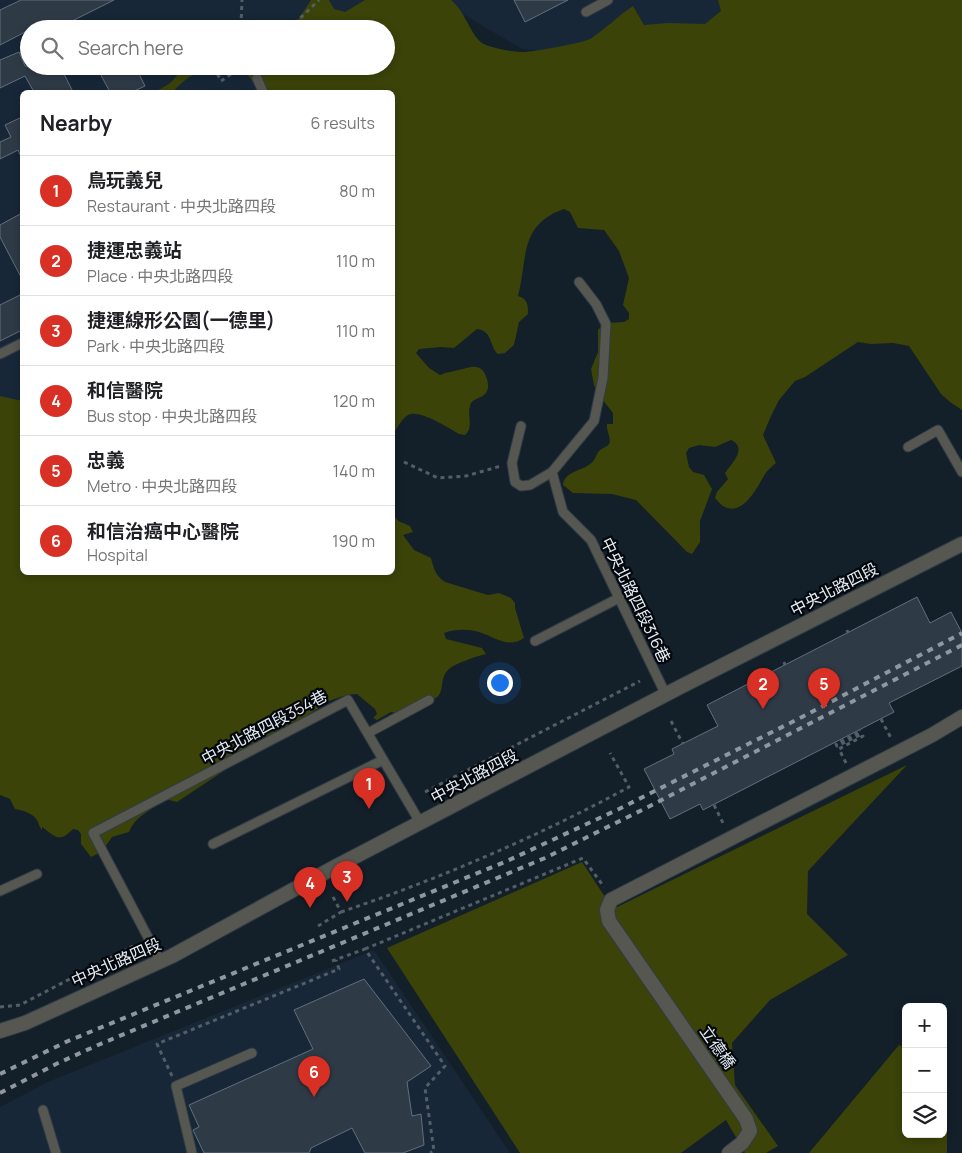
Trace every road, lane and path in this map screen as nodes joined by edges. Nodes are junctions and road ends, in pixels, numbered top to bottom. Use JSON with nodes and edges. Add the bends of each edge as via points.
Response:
{"nodes":[{"id":1,"x":242,"y":0,"type":"edge"},
{"id":2,"x":319,"y":0,"type":"edge"},
{"id":3,"x":608,"y":0,"type":"edge"},
{"id":4,"x":586,"y":12,"type":"dead end"},
{"id":5,"x":241,"y":20,"type":"edge"},
{"id":6,"x":298,"y":20,"type":"edge"},
{"id":7,"x":218,"y":75,"type":"edge"},
{"id":8,"x":230,"y":75,"type":"edge"},
{"id":9,"x":256,"y":78,"type":"dead end"},
{"id":10,"x":262,"y":90,"type":"edge"},
{"id":11,"x":579,"y":282,"type":"dead end"},
{"id":12,"x":20,"y":344,"type":"edge"},
{"id":13,"x":0,"y":354,"type":"edge"},
{"id":14,"x":521,"y":426,"type":"dead end"},
{"id":15,"x":908,"y":447,"type":"dead end"},
{"id":16,"x":404,"y":462,"type":"dead end"},
{"id":17,"x":512,"y":462,"type":"junction"},
{"id":18,"x":552,"y":472,"type":"junction"},
{"id":19,"x":962,"y":472,"type":"edge"},
{"id":20,"x":962,"y":544,"type":"edge"},
{"id":21,"x":619,"y":598,"type":"junction"},
{"id":22,"x":534,"y":641,"type":"dead end"},
{"id":23,"x":640,"y":681,"type":"dead end"},
{"id":24,"x":666,"y":695,"type":"junction"},
{"id":25,"x":429,"y":700,"type":"dead end"},
{"id":26,"x":962,"y":717,"type":"edge"},
{"id":27,"x":881,"y":719,"type":"dead end"},
{"id":28,"x":670,"y":721,"type":"dead end"},
{"id":29,"x":860,"y":730,"type":"dead end"},
{"id":30,"x":368,"y":733,"type":"junction"},
{"id":31,"x":892,"y":741,"type":"dead end"},
{"id":32,"x":682,"y":744,"type":"dead end"},
{"id":33,"x":610,"y":753,"type":"dead end"},
{"id":34,"x":383,"y":760,"type":"junction"},
{"id":35,"x":846,"y":764,"type":"dead end"},
{"id":36,"x":425,"y":792,"type":"dead end"},
{"id":37,"x":714,"y":805,"type":"dead end"},
{"id":38,"x":420,"y":824,"type":"junction"},
{"id":39,"x":724,"y":825,"type":"dead end"},
{"id":40,"x":213,"y":844,"type":"dead end"},
{"id":41,"x":37,"y":874,"type":"dead end"},
{"id":42,"x":604,"y":887,"type":"dead end"},
{"id":43,"x":0,"y":890,"type":"edge"},
{"id":44,"x":332,"y":895,"type":"dead end"},
{"id":45,"x":341,"y":912,"type":"junction"},
{"id":46,"x":318,"y":926,"type":"dead end"},
{"id":47,"x":133,"y":946,"type":"dead end"},
{"id":48,"x":365,"y":949,"type":"junction"},
{"id":49,"x":161,"y":962,"type":"junction"},
{"id":50,"x":0,"y":1007,"type":"edge"},
{"id":51,"x":0,"y":1031,"type":"edge"},
{"id":52,"x":252,"y":1053,"type":"dead end"},
{"id":53,"x":176,"y":1086,"type":"junction"},
{"id":54,"x":43,"y":1110,"type":"dead end"},
{"id":55,"x":56,"y":1153,"type":"edge"},
{"id":56,"x":192,"y":1153,"type":"edge"},
{"id":57,"x":430,"y":1153,"type":"edge"},
{"id":58,"x":729,"y":1153,"type":"edge"}],
"edges":[{"from":1,"to":5,"type":"path"},
{"from":2,"to":6,"type":"path"},
{"from":3,"to":4,"type":"lane"},
{"from":7,"to":8,"type":"path","via":[[221,81]]},
{"from":9,"to":10,"type":"lane"},
{"from":11,"to":18,"type":"lane","via":[[606,324],[603,378],[594,421]]},
{"from":12,"to":13,"type":"lane"},
{"from":14,"to":17,"type":"lane"},
{"from":15,"to":19,"type":"lane","via":[[938,430]]},
{"from":16,"to":17,"type":"path","via":[[438,478],[466,476]]},
{"from":17,"to":18,"type":"lane","via":[[515,482],[521,486],[530,485]]},
{"from":18,"to":21,"type":"lane","name":"中央北路四段316巷","via":[[563,512],[591,540]]},
{"from":20,"to":24,"type":"street","name":"中央北路四段"},
{"from":21,"to":22,"type":"lane"},
{"from":21,"to":24,"type":"lane","name":"中央北路四段316巷"},
{"from":23,"to":36,"type":"path"},
{"from":24,"to":38,"type":"street","name":"中央北路四段"},
{"from":25,"to":30,"type":"lane"},
{"from":26,"to":58,"type":"street","name":"立德橋","via":[[611,900],[607,910],[609,921],[746,1119],[750,1131]]},
{"from":27,"to":31,"type":"path"},
{"from":28,"to":32,"type":"path"},
{"from":29,"to":35,"type":"path","via":[[836,744],[863,736],[839,749]]},
{"from":30,"to":34,"type":"lane","name":"中央北路四段354巷"},
{"from":30,"to":49,"type":"lane","name":"中央北路四段354巷","via":[[348,700],[93,833]]},
{"from":33,"to":45,"type":"path","via":[[629,787],[528,838]]},
{"from":34,"to":38,"type":"lane","name":"中央北路四段354巷"},
{"from":34,"to":40,"type":"lane"},
{"from":37,"to":39,"type":"path"},
{"from":38,"to":49,"type":"street","name":"中央北路四段"},
{"from":41,"to":43,"type":"lane"},
{"from":42,"to":48,"type":"path","via":[[583,858]]},
{"from":44,"to":45,"type":"path"},
{"from":45,"to":46,"type":"path"},
{"from":47,"to":50,"type":"path","via":[[20,1005]]},
{"from":48,"to":53,"type":"path","via":[[334,960],[339,968],[157,1044]]},
{"from":48,"to":57,"type":"path","via":[[445,1066],[425,1088],[434,1151]]},
{"from":49,"to":51,"type":"street","name":"中央北路四段"},
{"from":52,"to":53,"type":"lane"},
{"from":53,"to":56,"type":"lane"},
{"from":54,"to":55,"type":"lane"}]}
